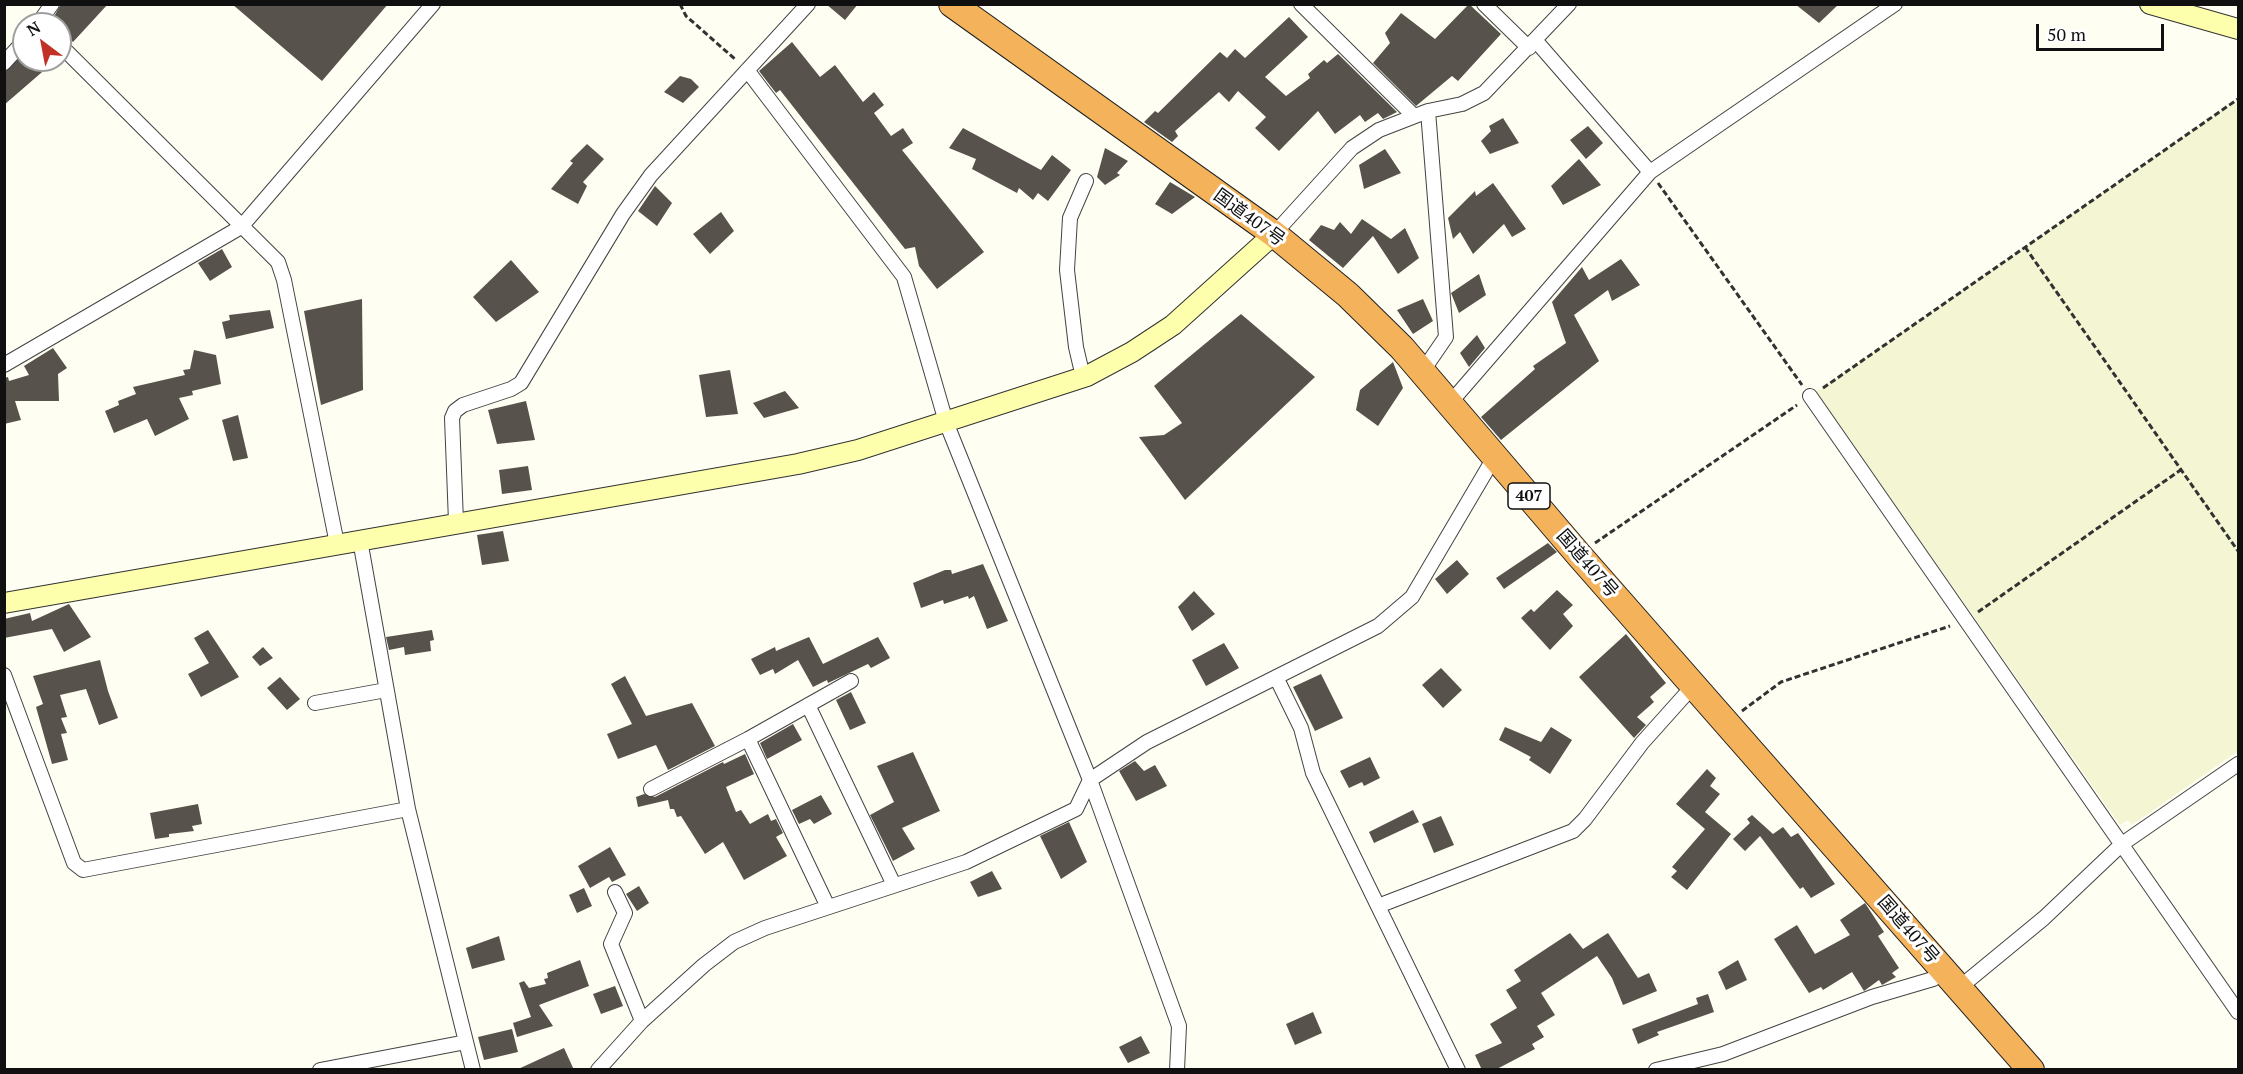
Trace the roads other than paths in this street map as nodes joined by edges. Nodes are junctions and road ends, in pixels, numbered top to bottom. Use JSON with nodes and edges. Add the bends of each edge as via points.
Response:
{"nodes":[{"id":1,"x":433,"y":4,"type":"edge"},
{"id":2,"x":808,"y":4,"type":"edge"},
{"id":3,"x":1301,"y":4,"type":"edge"},
{"id":4,"x":1484,"y":4,"type":"edge"},
{"id":5,"x":1569,"y":4,"type":"edge"},
{"id":6,"x":1895,"y":4,"type":"edge"},
{"id":7,"x":2150,"y":4,"type":"edge"},
{"id":8,"x":958,"y":6,"type":"edge"},
{"id":9,"x":2238,"y":29,"type":"edge"},
{"id":10,"x":1533,"y":45,"type":"junction"},
{"id":11,"x":72,"y":57,"type":"edge"},
{"id":12,"x":747,"y":70,"type":"junction"},
{"id":13,"x":1428,"y":111,"type":"junction"},
{"id":14,"x":1414,"y":116,"type":"junction"},
{"id":15,"x":1650,"y":172,"type":"junction"},
{"id":16,"x":1086,"y":182,"type":"dead end"},
{"id":17,"x":241,"y":227,"type":"junction"},
{"id":18,"x":1274,"y":234,"type":"junction"},
{"id":19,"x":4,"y":364,"type":"edge"},
{"id":20,"x":1422,"y":372,"type":"junction"},
{"id":21,"x":1083,"y":377,"type":"junction"},
{"id":22,"x":1810,"y":396,"type":"road end"},
{"id":23,"x":1450,"y":403,"type":"junction"},
{"id":24,"x":946,"y":422,"type":"junction"},
{"id":25,"x":1495,"y":456,"type":"junction"},
{"id":26,"x":456,"y":522,"type":"junction"},
{"id":27,"x":360,"y":540,"type":"junction"},
{"id":28,"x":337,"y":544,"type":"junction"},
{"id":29,"x":4,"y":603,"type":"edge"},
{"id":30,"x":4,"y":675,"type":"edge"},
{"id":31,"x":1276,"y":677,"type":"junction"},
{"id":32,"x":851,"y":681,"type":"dead end"},
{"id":33,"x":1694,"y":686,"type":"junction"},
{"id":34,"x":386,"y":690,"type":"junction"},
{"id":35,"x":315,"y":703,"type":"dead end"},
{"id":36,"x":808,"y":705,"type":"junction"},
{"id":37,"x":748,"y":739,"type":"junction"},
{"id":38,"x":2238,"y":764,"type":"edge"},
{"id":39,"x":1090,"y":780,"type":"junction"},
{"id":40,"x":651,"y":789,"type":"dead end"},
{"id":41,"x":408,"y":809,"type":"junction"},
{"id":42,"x":2122,"y":843,"type":"junction"},
{"id":43,"x":894,"y":885,"type":"junction"},
{"id":44,"x":615,"y":892,"type":"dead end"},
{"id":45,"x":1378,"y":906,"type":"junction"},
{"id":46,"x":828,"y":907,"type":"junction"},
{"id":47,"x":1952,"y":980,"type":"junction"},
{"id":48,"x":2238,"y":1012,"type":"edge"},
{"id":49,"x":642,"y":1021,"type":"junction"},
{"id":50,"x":466,"y":1042,"type":"junction"},
{"id":51,"x":1658,"y":1069,"type":"edge"},
{"id":52,"x":320,"y":1070,"type":"edge"},
{"id":53,"x":473,"y":1070,"type":"edge"},
{"id":54,"x":598,"y":1070,"type":"edge"},
{"id":55,"x":1177,"y":1070,"type":"edge"},
{"id":56,"x":1458,"y":1070,"type":"edge"},
{"id":57,"x":2031,"y":1070,"type":"edge"}],
"edges":[{"from":1,"to":17,"type":"street"},
{"from":2,"to":12,"type":"street"},
{"from":3,"to":14,"type":"street"},
{"from":4,"to":10,"type":"street"},
{"from":5,"to":10,"type":"street"},
{"from":6,"to":15,"type":"street"},
{"from":7,"to":9,"type":"street"},
{"from":8,"to":18,"type":"highway","name":"国道407号","number":"407"},
{"from":10,"to":13,"type":"street","via":[[1484,93],[1462,104]]},
{"from":10,"to":15,"type":"street"},
{"from":11,"to":17,"type":"street"},
{"from":12,"to":24,"type":"street","via":[[904,277]]},
{"from":12,"to":26,"type":"street","via":[[651,174],[622,214],[521,383],[455,411],[452,418]]},
{"from":13,"to":14,"type":"street"},
{"from":13,"to":20,"type":"street","via":[[1446,337]]},
{"from":14,"to":18,"type":"street","via":[[1379,130],[1352,148]]},
{"from":15,"to":23,"type":"street"},
{"from":16,"to":21,"type":"street","via":[[1070,218],[1067,270]]},
{"from":17,"to":19,"type":"street"},
{"from":17,"to":28,"type":"street","via":[[278,262],[284,280]]},
{"from":18,"to":20,"type":"highway","name":"国道407号","number":"407","via":[[1348,295]]},
{"from":18,"to":21,"type":"street","via":[[1173,325]]},
{"from":20,"to":23,"type":"highway","name":"国道407号","number":"407"},
{"from":21,"to":24,"type":"street"},
{"from":22,"to":42,"type":"street"},
{"from":23,"to":25,"type":"highway","name":"国道407号","number":"407"},
{"from":24,"to":26,"type":"street","via":[[798,464]]},
{"from":24,"to":39,"type":"street"},
{"from":25,"to":31,"type":"street","via":[[1412,597],[1378,626]]},
{"from":25,"to":33,"type":"highway","name":"国道407号","number":"407"},
{"from":26,"to":27,"type":"street"},
{"from":27,"to":28,"type":"street"},
{"from":27,"to":34,"type":"street"},
{"from":28,"to":29,"type":"street"},
{"from":30,"to":41,"type":"street","via":[[74,863],[83,870]]},
{"from":31,"to":39,"type":"street","via":[[1147,742]]},
{"from":31,"to":45,"type":"street","via":[[1301,728],[1313,774]]},
{"from":32,"to":36,"type":"street"},
{"from":33,"to":45,"type":"street","via":[[1642,743],[1573,831]]},
{"from":33,"to":47,"type":"highway","name":"国道407号","number":"407"},
{"from":34,"to":35,"type":"street"},
{"from":34,"to":41,"type":"street"},
{"from":36,"to":37,"type":"street"},
{"from":36,"to":43,"type":"street"},
{"from":37,"to":40,"type":"street"},
{"from":37,"to":46,"type":"street"},
{"from":38,"to":42,"type":"street"},
{"from":39,"to":43,"type":"street","via":[[1076,809],[966,862]]},
{"from":39,"to":55,"type":"street","via":[[1179,1026]]},
{"from":41,"to":50,"type":"street"},
{"from":42,"to":47,"type":"street","via":[[2044,918]]},
{"from":42,"to":48,"type":"street"},
{"from":43,"to":46,"type":"street"},
{"from":44,"to":49,"type":"street","via":[[625,913],[611,944]]},
{"from":45,"to":56,"type":"street"},
{"from":46,"to":49,"type":"street","via":[[734,942]]},
{"from":47,"to":51,"type":"street","via":[[1933,979],[1872,997],[1733,1051]]},
{"from":47,"to":57,"type":"highway","name":"国道407号","number":"407"},
{"from":49,"to":54,"type":"street"},
{"from":50,"to":52,"type":"street"},
{"from":50,"to":53,"type":"street"}]}
